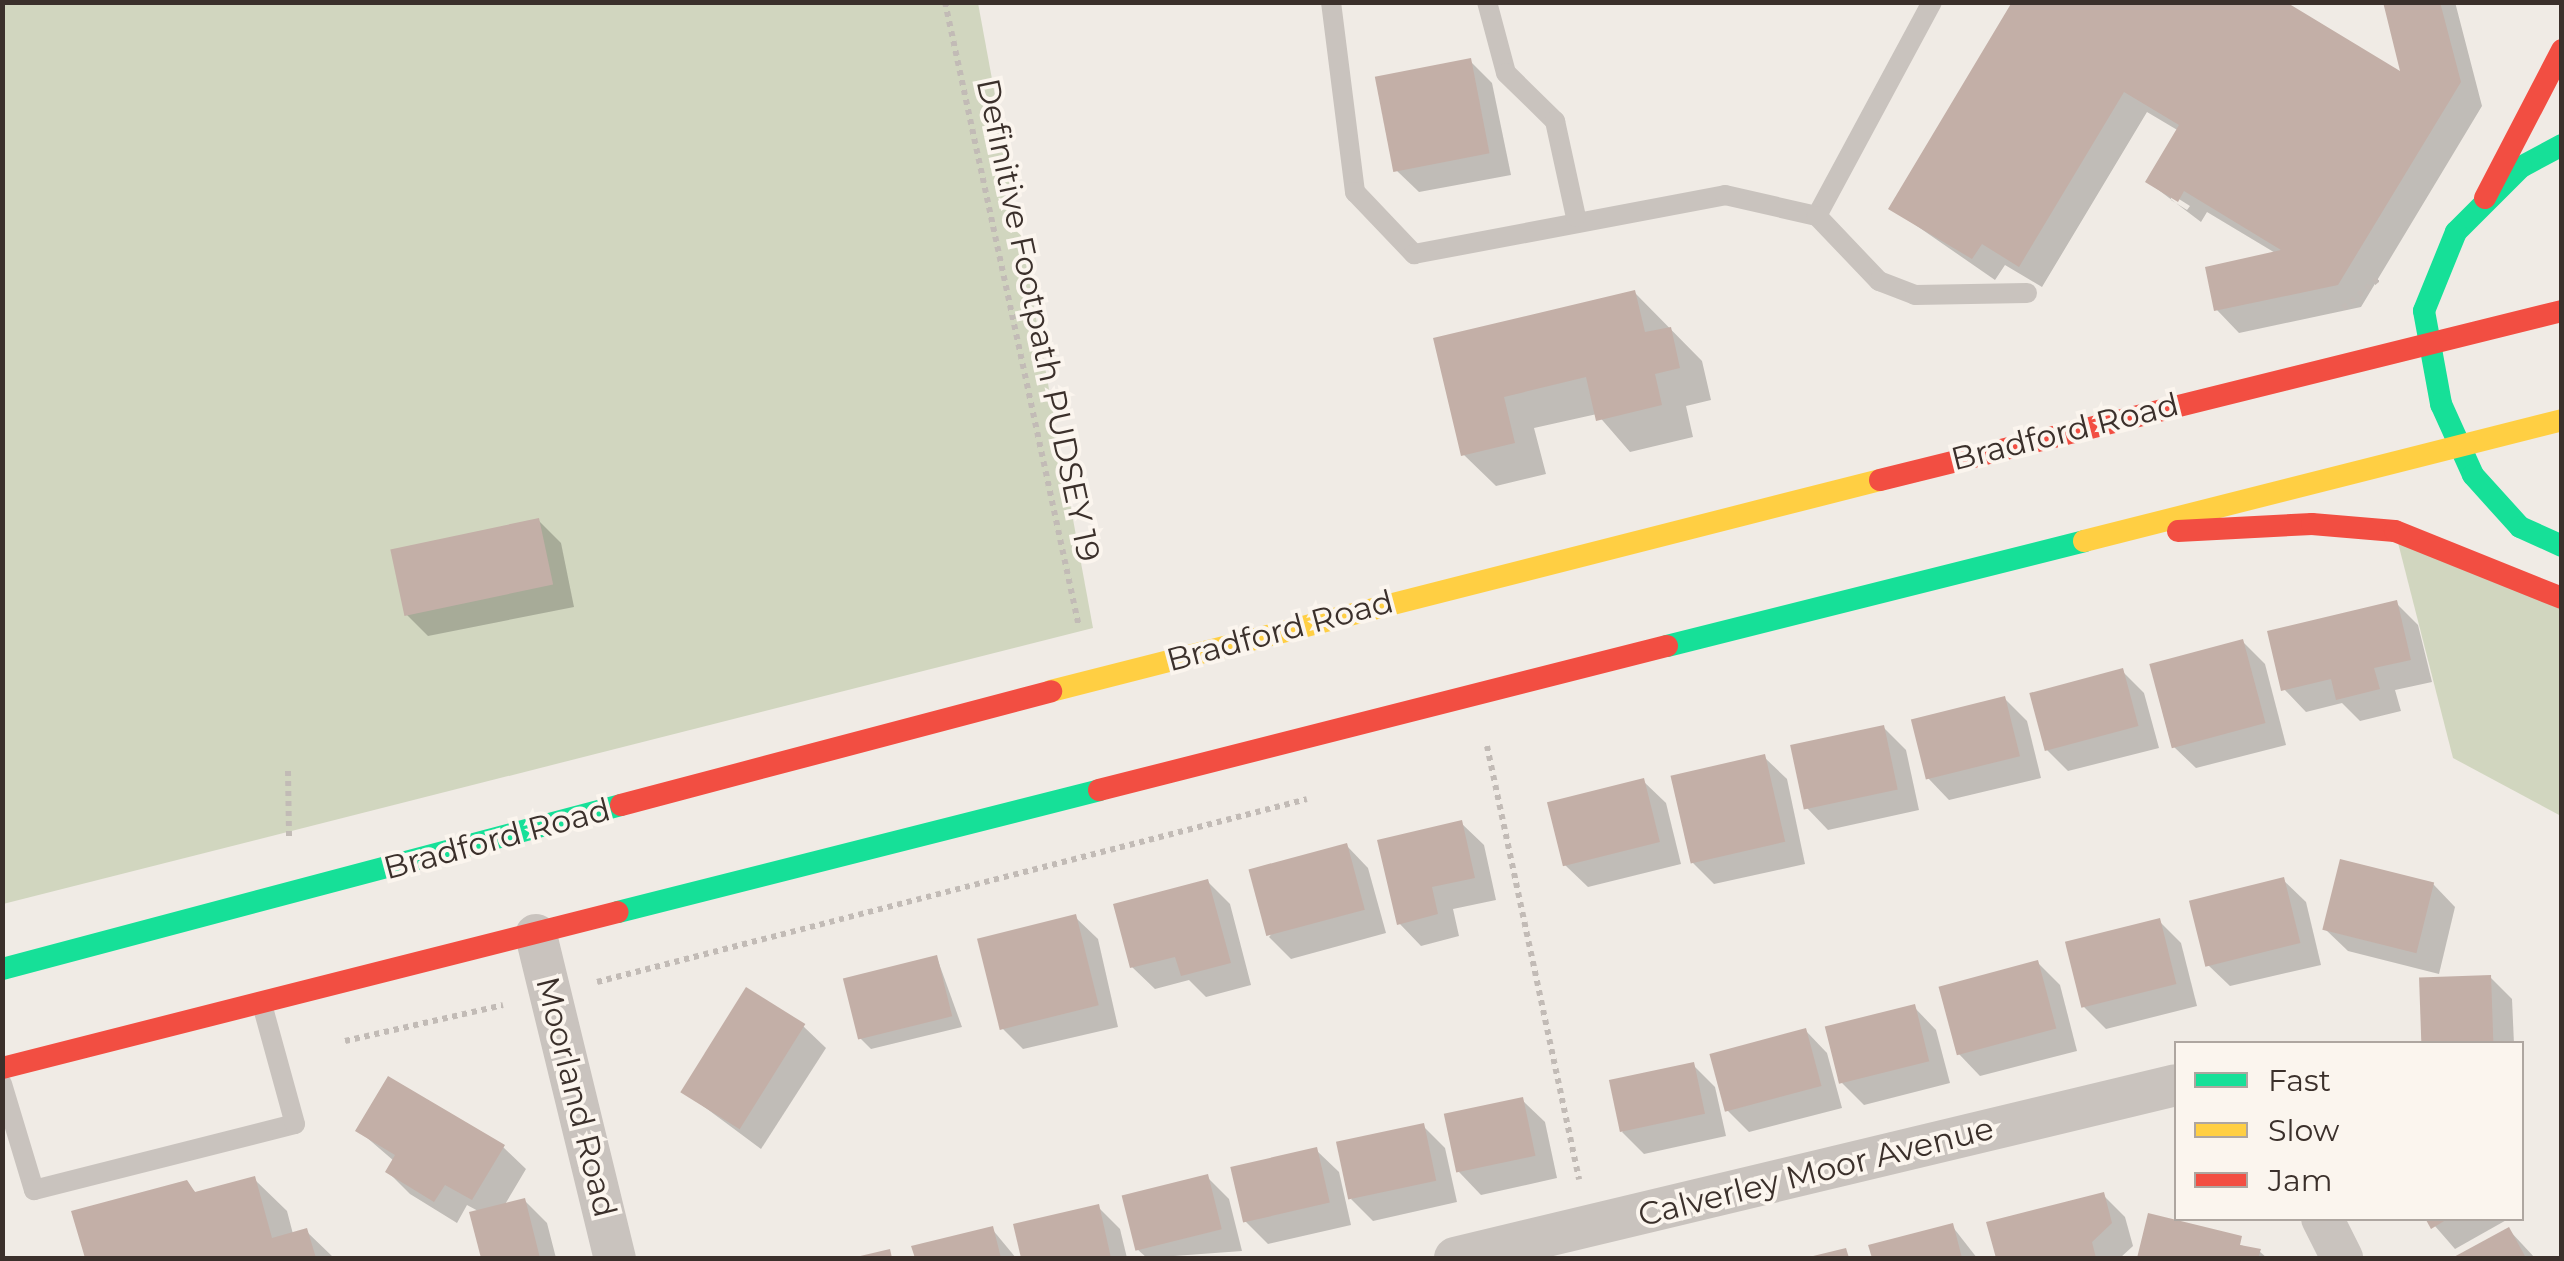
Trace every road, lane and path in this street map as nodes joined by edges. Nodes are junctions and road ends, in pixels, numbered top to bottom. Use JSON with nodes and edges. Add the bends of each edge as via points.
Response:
{"nodes":[{"id":1,"x":944,"y":2,"type":"edge"},
{"id":2,"x":1331,"y":2,"type":"edge"},
{"id":3,"x":1486,"y":2,"type":"edge"},
{"id":4,"x":1932,"y":2,"type":"edge"},
{"id":5,"x":2562,"y":50,"type":"edge"},
{"id":6,"x":2562,"y":145,"type":"edge"},
{"id":7,"x":2486,"y":198,"type":"junction"},
{"id":8,"x":1817,"y":216,"type":"junction"},
{"id":9,"x":1576,"y":217,"type":"junction"},
{"id":10,"x":2027,"y":293,"type":"dead end"},
{"id":11,"x":2562,"y":311,"type":"edge"},
{"id":12,"x":2426,"y":340,"type":"junction"},
{"id":13,"x":2562,"y":420,"type":"edge"},
{"id":14,"x":2458,"y":446,"type":"junction"},
{"id":15,"x":2116,"y":534,"type":"junction"},
{"id":16,"x":2562,"y":546,"type":"edge"},
{"id":17,"x":2562,"y":598,"type":"edge"},
{"id":18,"x":1083,"y":648,"type":"dead end"},
{"id":19,"x":1474,"y":697,"type":"junction"},
{"id":20,"x":288,"y":771,"type":"dead end"},
{"id":21,"x":289,"y":848,"type":"dead end"},
{"id":22,"x":536,"y":935,"type":"junction"},
{"id":23,"x":2,"y":969,"type":"edge"},
{"id":24,"x":261,"y":1002,"type":"junction"},
{"id":25,"x":2,"y":1068,"type":"edge"},
{"id":26,"x":2,"y":1084,"type":"edge"},
{"id":27,"x":2174,"y":1085,"type":"edge"},
{"id":28,"x":2324,"y":1221,"type":"edge"},
{"id":29,"x":1589,"y":1226,"type":"junction"},
{"id":30,"x":615,"y":1258,"type":"edge"},
{"id":31,"x":1454,"y":1258,"type":"edge"},
{"id":32,"x":2342,"y":1258,"type":"edge"}],
"edges":[{"from":1,"to":18,"type":"path","name":"Definitive Footpath PUDSEY 19"},
{"from":2,"to":9,"type":"lane","via":[[1355,192],[1414,254]]},
{"from":3,"to":9,"type":"lane","via":[[1506,73],[1555,120]]},
{"from":4,"to":8,"type":"lane"},
{"from":5,"to":7,"type":"main road"},
{"from":6,"to":7,"type":"main road"},
{"from":7,"to":12,"type":"main road","via":[[2438,268]]},
{"from":8,"to":9,"type":"lane","via":[[1725,196]]},
{"from":8,"to":10,"type":"lane","via":[[1878,281],[1916,295]]},
{"from":11,"to":12,"type":"main road","name":"Bradford Road"},
{"from":12,"to":14,"type":"main road"},
{"from":12,"to":23,"type":"main road","name":"Bradford Road"},
{"from":13,"to":14,"type":"main road"},
{"from":14,"to":15,"type":"main road"},
{"from":14,"to":16,"type":"main road","via":[[2495,504]]},
{"from":15,"to":17,"type":"main road","via":[[2312,524],[2395,531]]},
{"from":15,"to":19,"type":"main road"},
{"from":19,"to":22,"type":"main road"},
{"from":19,"to":29,"type":"path"},
{"from":20,"to":21,"type":"path"},
{"from":22,"to":24,"type":"main road"},
{"from":22,"to":30,"type":"street","name":"Moorland Road"},
{"from":24,"to":25,"type":"main road"},
{"from":24,"to":26,"type":"lane","via":[[295,1124],[34,1190]]},
{"from":27,"to":29,"type":"street","name":"Calverley Moor Avenue"},
{"from":28,"to":32,"type":"street"},
{"from":29,"to":31,"type":"street","name":"Calverley Moor Avenue"}]}
